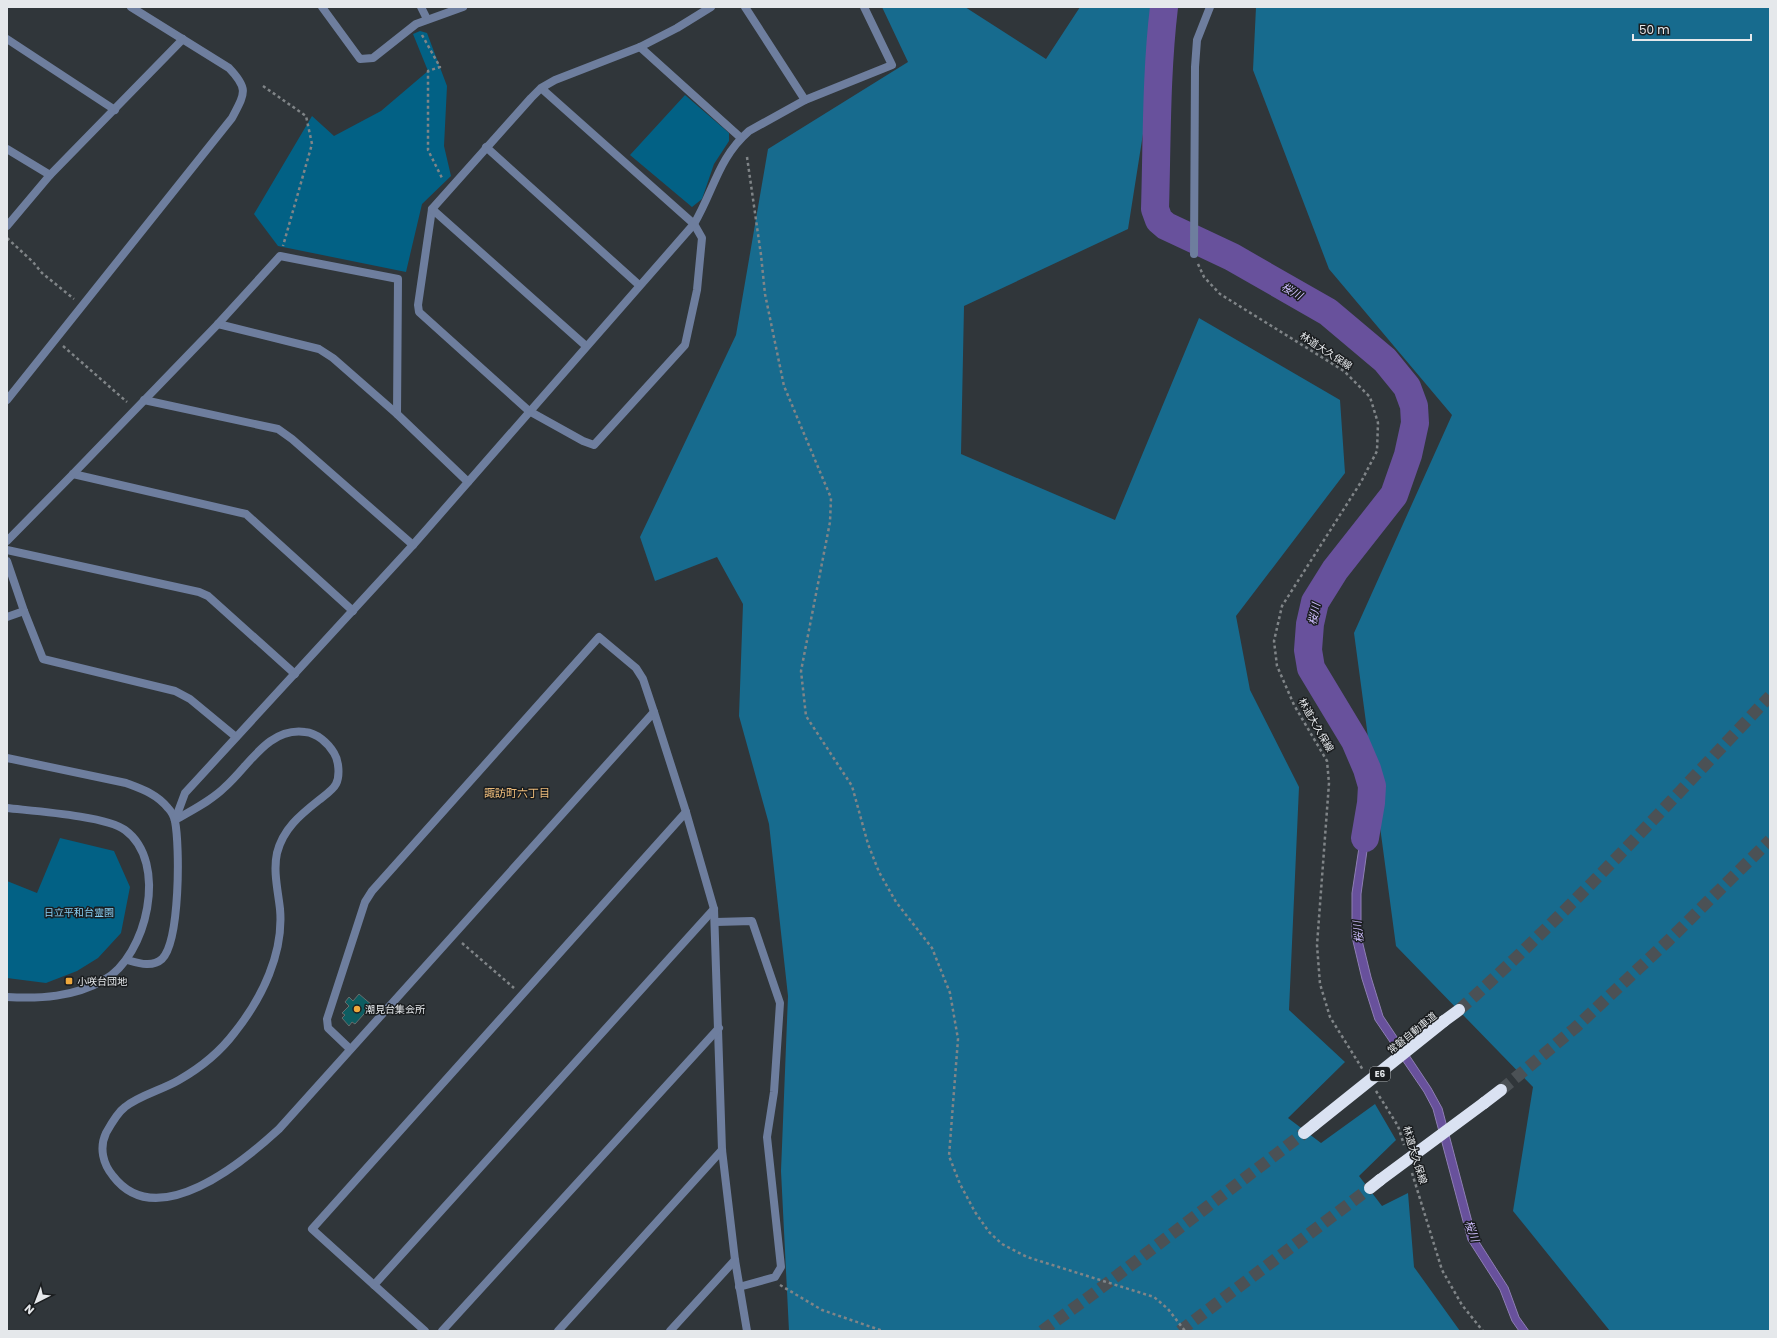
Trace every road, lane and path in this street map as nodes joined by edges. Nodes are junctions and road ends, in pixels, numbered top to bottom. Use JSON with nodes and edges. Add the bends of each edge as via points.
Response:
{"nodes":[{"id":1,"x":131,"y":7,"type":"edge"},
{"id":2,"x":322,"y":7,"type":"edge"},
{"id":3,"x":421,"y":7,"type":"edge"},
{"id":4,"x":463,"y":7,"type":"edge"},
{"id":5,"x":711,"y":7,"type":"edge"},
{"id":6,"x":745,"y":7,"type":"edge"},
{"id":7,"x":864,"y":7,"type":"edge"},
{"id":8,"x":1210,"y":7,"type":"edge"},
{"id":9,"x":427,"y":19,"type":"junction"},
{"id":10,"x":416,"y":24,"type":"junction"},
{"id":11,"x":7,"y":39,"type":"edge"},
{"id":12,"x":183,"y":39,"type":"junction"},
{"id":13,"x":640,"y":47,"type":"junction"},
{"id":14,"x":263,"y":86,"type":"dead end"},
{"id":15,"x":541,"y":88,"type":"junction"},
{"id":16,"x":805,"y":100,"type":"junction"},
{"id":17,"x":115,"y":110,"type":"junction"},
{"id":18,"x":741,"y":138,"type":"junction"},
{"id":19,"x":486,"y":147,"type":"junction"},
{"id":20,"x":7,"y":149,"type":"edge"},
{"id":21,"x":747,"y":157,"type":"dead end"},
{"id":22,"x":50,"y":175,"type":"junction"},
{"id":23,"x":448,"y":190,"type":"junction"},
{"id":24,"x":432,"y":209,"type":"junction"},
{"id":25,"x":694,"y":224,"type":"junction"},
{"id":26,"x":7,"y":226,"type":"edge"},
{"id":27,"x":7,"y":238,"type":"edge"},
{"id":28,"x":1194,"y":254,"type":"joint"},
{"id":29,"x":280,"y":256,"type":"junction"},
{"id":30,"x":639,"y":285,"type":"junction"},
{"id":31,"x":82,"y":305,"type":"junction"},
{"id":32,"x":218,"y":324,"type":"junction"},
{"id":33,"x":55,"y":340,"type":"junction"},
{"id":34,"x":586,"y":346,"type":"junction"},
{"id":35,"x":7,"y":400,"type":"edge"},
{"id":36,"x":144,"y":400,"type":"junction"},
{"id":37,"x":135,"y":409,"type":"junction"},
{"id":38,"x":530,"y":411,"type":"junction"},
{"id":39,"x":397,"y":414,"type":"junction"},
{"id":40,"x":73,"y":474,"type":"junction"},
{"id":41,"x":468,"y":482,"type":"junction"},
{"id":42,"x":7,"y":541,"type":"edge"},
{"id":43,"x":413,"y":545,"type":"junction"},
{"id":44,"x":7,"y":550,"type":"edge"},
{"id":45,"x":7,"y":561,"type":"edge"},
{"id":46,"x":24,"y":611,"type":"junction"},
{"id":47,"x":353,"y":611,"type":"junction"},
{"id":48,"x":7,"y":617,"type":"edge"},
{"id":49,"x":295,"y":674,"type":"junction"},
{"id":50,"x":654,"y":712,"type":"junction"},
{"id":51,"x":236,"y":737,"type":"junction"},
{"id":52,"x":7,"y":758,"type":"edge"},
{"id":53,"x":7,"y":808,"type":"edge"},
{"id":54,"x":686,"y":812,"type":"junction"},
{"id":55,"x":175,"y":820,"type":"junction"},
{"id":56,"x":714,"y":909,"type":"junction"},
{"id":57,"x":716,"y":922,"type":"junction"},
{"id":58,"x":452,"y":934,"type":"junction"},
{"id":59,"x":127,"y":960,"type":"junction"},
{"id":60,"x":521,"y":994,"type":"junction"},
{"id":61,"x":7,"y":997,"type":"edge"},
{"id":62,"x":1459,"y":1010,"type":"tunnel mouth"},
{"id":63,"x":719,"y":1028,"type":"junction"},
{"id":64,"x":350,"y":1049,"type":"junction"},
{"id":65,"x":1365,"y":1073,"type":"dead end"},
{"id":66,"x":1373,"y":1086,"type":"dead end"},
{"id":67,"x":1500,"y":1090,"type":"tunnel mouth"},
{"id":68,"x":1304,"y":1133,"type":"tunnel mouth"},
{"id":69,"x":1405,"y":1148,"type":"dead end"},
{"id":70,"x":722,"y":1150,"type":"junction"},
{"id":71,"x":1412,"y":1170,"type":"dead end"},
{"id":72,"x":1370,"y":1188,"type":"tunnel mouth"},
{"id":73,"x":735,"y":1260,"type":"junction"},
{"id":74,"x":374,"y":1285,"type":"junction"},
{"id":75,"x":780,"y":1285,"type":"dead end"},
{"id":76,"x":739,"y":1287,"type":"junction"},
{"id":77,"x":425,"y":1331,"type":"edge"},
{"id":78,"x":442,"y":1331,"type":"edge"},
{"id":79,"x":558,"y":1331,"type":"edge"},
{"id":80,"x":670,"y":1331,"type":"edge"},
{"id":81,"x":747,"y":1331,"type":"edge"},
{"id":82,"x":883,"y":1331,"type":"edge"},
{"id":83,"x":1186,"y":1331,"type":"edge"},
{"id":84,"x":1483,"y":1331,"type":"edge"}],
"edges":[{"from":1,"to":12,"type":"street"},
{"from":2,"to":10,"type":"street","via":[[360,59],[373,58]]},
{"from":3,"to":9,"type":"street"},
{"from":4,"to":9,"type":"street"},
{"from":5,"to":13,"type":"street"},
{"from":6,"to":16,"type":"street"},
{"from":7,"to":16,"type":"street","via":[[892,65]]},
{"from":8,"to":28,"type":"street","via":[[1196,40],[1194,67]]},
{"from":9,"to":10,"type":"street"},
{"from":10,"to":23,"type":"path","via":[[440,67],[428,71],[428,150]]},
{"from":11,"to":17,"type":"street"},
{"from":12,"to":17,"type":"street"},
{"from":12,"to":31,"type":"street","via":[[228,68],[241,81],[243,97],[232,118]]},
{"from":13,"to":15,"type":"street","via":[[555,80]]},
{"from":13,"to":18,"type":"street"},
{"from":14,"to":29,"type":"path","via":[[306,116],[312,144]]},
{"from":15,"to":19,"type":"street"},
{"from":15,"to":25,"type":"street"},
{"from":16,"to":18,"type":"street"},
{"from":17,"to":22,"type":"street"},
{"from":18,"to":25,"type":"street","via":[[716,174],[705,206]]},
{"from":19,"to":23,"type":"street"},
{"from":19,"to":30,"type":"street"},
{"from":20,"to":22,"type":"street"},
{"from":21,"to":83,"type":"path","via":[[765,294],[784,386],[831,498],[830,522],[801,671],[806,716],[852,786],[868,844],[879,872],[896,902],[932,948],[950,993],[958,1039],[950,1156],[960,1184],[989,1232],[1002,1244],[1027,1257],[1154,1297],[1172,1313]]},
{"from":22,"to":26,"type":"street"},
{"from":23,"to":24,"type":"street"},
{"from":24,"to":34,"type":"street"},
{"from":24,"to":38,"type":"street","via":[[419,312]]},
{"from":25,"to":30,"type":"street"},
{"from":25,"to":38,"type":"street","via":[[702,238],[697,290],[685,345],[594,445]]},
{"from":27,"to":31,"type":"path","via":[[34,262],[42,273]]},
{"from":28,"to":65,"type":"path","name":"林道大久保線","via":[[1204,277],[1220,294],[1344,370],[1370,397],[1378,424],[1377,451],[1361,482],[1282,606],[1274,641],[1277,666],[1294,705],[1327,761],[1329,783],[1317,945],[1320,984],[1330,1017]]},
{"from":29,"to":32,"type":"street"},
{"from":29,"to":39,"type":"street","via":[[398,279]]},
{"from":30,"to":34,"type":"street"},
{"from":31,"to":33,"type":"street"},
{"from":32,"to":36,"type":"street"},
{"from":32,"to":39,"type":"street","via":[[319,349],[333,358]]},
{"from":33,"to":35,"type":"street"},
{"from":33,"to":37,"type":"path"},
{"from":34,"to":38,"type":"street"},
{"from":36,"to":37,"type":"street"},
{"from":36,"to":43,"type":"street","via":[[278,429]]},
{"from":37,"to":40,"type":"street"},
{"from":38,"to":41,"type":"street"},
{"from":39,"to":41,"type":"street"},
{"from":40,"to":42,"type":"street"},
{"from":40,"to":47,"type":"street","via":[[246,514]]},
{"from":41,"to":43,"type":"street"},
{"from":43,"to":47,"type":"street"},
{"from":44,"to":49,"type":"street","via":[[204,594]]},
{"from":45,"to":46,"type":"street"},
{"from":46,"to":48,"type":"street"},
{"from":46,"to":51,"type":"street","via":[[43,659],[175,691],[190,699]]},
{"from":47,"to":49,"type":"street"},
{"from":49,"to":51,"type":"street"},
{"from":50,"to":54,"type":"street"},
{"from":50,"to":58,"type":"street"},
{"from":50,"to":64,"type":"street","via":[[643,679],[636,668],[599,638],[372,891],[365,902],[326,1019],[328,1028]]},
{"from":51,"to":55,"type":"street","via":[[185,793]]},
{"from":52,"to":55,"type":"street","via":[[126,783],[145,790],[159,798]]},
{"from":53,"to":59,"type":"street","via":[[107,821],[124,829],[137,840],[147,868],[148,898],[146,917]]},
{"from":54,"to":56,"type":"street"},
{"from":54,"to":60,"type":"street"},
{"from":55,"to":59,"type":"street","via":[[178,879],[171,941],[160,960],[148,965]]},
{"from":55,"to":64,"type":"street","via":[[225,788],[269,742],[281,734],[294,730],[312,733],[324,741],[335,754],[339,772],[336,785],[290,825],[281,841],[276,876],[280,911],[278,944],[268,978],[252,1009],[234,1034],[203,1065],[124,1107],[104,1137],[102,1152],[106,1168],[116,1181],[131,1192],[153,1198],[182,1194],[217,1177],[253,1153],[279,1129]]},
{"from":56,"to":57,"type":"street"},
{"from":56,"to":74,"type":"street"},
{"from":57,"to":63,"type":"street"},
{"from":57,"to":76,"type":"street","via":[[752,921],[780,1004],[774,1092],[767,1137],[781,1267],[775,1277]]},
{"from":58,"to":60,"type":"path"},
{"from":58,"to":64,"type":"street"},
{"from":59,"to":61,"type":"street","via":[[118,971],[88,988],[58,996]]},
{"from":60,"to":74,"type":"street","via":[[312,1229]]},
{"from":62,"to":68,"type":"highway","name":"常磐自動車道","number":"E6","bridge":true},
{"from":63,"to":70,"type":"street"},
{"from":63,"to":78,"type":"street"},
{"from":66,"to":69,"type":"path","name":"林道大久保線","via":[[1398,1126]]},
{"from":67,"to":72,"type":"highway","bridge":true},
{"from":70,"to":73,"type":"street"},
{"from":70,"to":79,"type":"street"},
{"from":71,"to":84,"type":"path","name":"林道大久保線","via":[[1442,1270],[1462,1306]]},
{"from":73,"to":76,"type":"street"},
{"from":73,"to":80,"type":"street"},
{"from":74,"to":77,"type":"street"},
{"from":75,"to":82,"type":"path","via":[[822,1310]]},
{"from":76,"to":81,"type":"street"}]}
